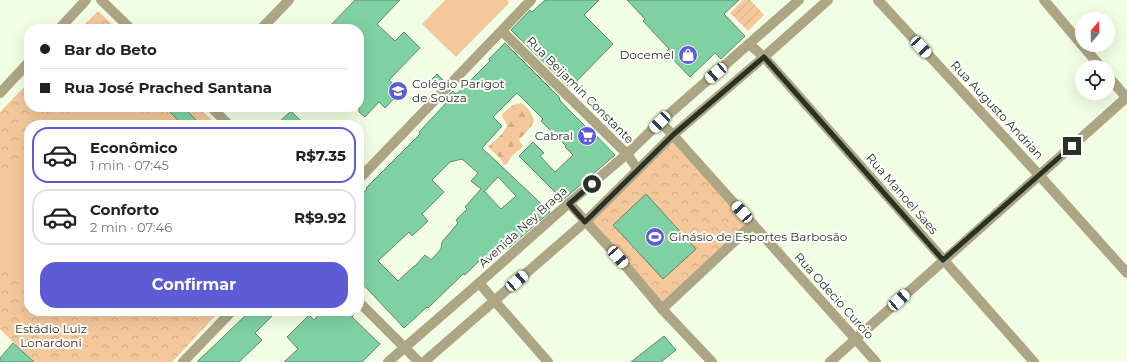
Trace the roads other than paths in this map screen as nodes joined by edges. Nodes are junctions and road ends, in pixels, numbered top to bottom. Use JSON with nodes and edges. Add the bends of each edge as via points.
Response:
{"nodes":[{"id":1,"x":86,"y":0,"type":"edge"},
{"id":2,"x":101,"y":0,"type":"edge"},
{"id":3,"x":289,"y":0,"type":"edge"},
{"id":4,"x":531,"y":0,"type":"edge"},
{"id":5,"x":799,"y":0,"type":"edge"},
{"id":6,"x":828,"y":0,"type":"edge"},
{"id":7,"x":878,"y":0,"type":"edge"},
{"id":8,"x":1044,"y":0,"type":"edge"},
{"id":9,"x":64,"y":24,"type":"edge"},
{"id":10,"x":126,"y":24,"type":"edge"},
{"id":11,"x":266,"y":24,"type":"edge"},
{"id":12,"x":502,"y":31,"type":"junction"},
{"id":13,"x":1075,"y":37,"type":"edge"},
{"id":14,"x":749,"y":44,"type":"junction"},
{"id":15,"x":1088,"y":52,"type":"edge"},
{"id":16,"x":764,"y":57,"type":"junction"},
{"id":17,"x":1095,"y":60,"type":"edge"},
{"id":18,"x":24,"y":67,"type":"edge"},
{"id":19,"x":1115,"y":84,"type":"edge"},
{"id":20,"x":1,"y":90,"type":"edge"},
{"id":21,"x":1127,"y":97,"type":"edge"},
{"id":22,"x":216,"y":112,"type":"edge"},
{"id":23,"x":225,"y":120,"type":"edge"},
{"id":24,"x":660,"y":122,"type":"junction"},
{"id":25,"x":673,"y":135,"type":"junction"},
{"id":26,"x":627,"y":154,"type":"junction"},
{"id":27,"x":638,"y":170,"type":"junction"},
{"id":28,"x":364,"y":174,"type":"edge"},
{"id":29,"x":1039,"y":175,"type":"junction"},
{"id":30,"x":569,"y":204,"type":"junction"},
{"id":31,"x":585,"y":222,"type":"junction"},
{"id":32,"x":753,"y":224,"type":"junction"},
{"id":33,"x":943,"y":260,"type":"junction"},
{"id":34,"x":1127,"y":273,"type":"edge"},
{"id":35,"x":479,"y":284,"type":"junction"},
{"id":36,"x":495,"y":301,"type":"junction"},
{"id":37,"x":364,"y":307,"type":"edge"},
{"id":38,"x":662,"y":309,"type":"junction"},
{"id":39,"x":227,"y":316,"type":"edge"},
{"id":40,"x":856,"y":339,"type":"junction"},
{"id":41,"x":404,"y":348,"type":"junction"},
{"id":42,"x":183,"y":362,"type":"edge"},
{"id":43,"x":388,"y":362,"type":"edge"},
{"id":44,"x":419,"y":362,"type":"edge"},
{"id":45,"x":424,"y":362,"type":"edge"},
{"id":46,"x":548,"y":362,"type":"edge"},
{"id":47,"x":712,"y":362,"type":"edge"},
{"id":48,"x":830,"y":362,"type":"edge"},
{"id":49,"x":876,"y":362,"type":"edge"},
{"id":50,"x":1034,"y":362,"type":"edge"}],
"edges":[{"from":1,"to":9,"type":"street"},
{"from":2,"to":10,"type":"street"},
{"from":3,"to":11,"type":"street"},
{"from":4,"to":12,"type":"street"},
{"from":5,"to":14,"type":"street","name":"Avenida Ney Braga"},
{"from":6,"to":16,"type":"street"},
{"from":7,"to":29,"type":"street","name":"Rua Augusto Andrian"},
{"from":8,"to":13,"type":"street"},
{"from":12,"to":26,"type":"street","name":"Rua Beijamin Constante"},
{"from":12,"to":28,"type":"street"},
{"from":14,"to":16,"type":"street","name":"Rua Manoel Saes"},
{"from":14,"to":24,"type":"street","name":"Avenida Ney Braga"},
{"from":15,"to":17,"type":"street"},
{"from":16,"to":25,"type":"street"},
{"from":16,"to":33,"type":"street","name":"Rua Manoel Saes"},
{"from":18,"to":20,"type":"street"},
{"from":19,"to":21,"type":"street"},
{"from":21,"to":29,"type":"street"},
{"from":22,"to":23,"type":"street"},
{"from":24,"to":25,"type":"street","name":"Rua Odecio Curcio"},
{"from":24,"to":26,"type":"street","name":"Avenida Ney Braga"},
{"from":25,"to":27,"type":"street"},
{"from":25,"to":32,"type":"street","name":"Rua Odecio Curcio"},
{"from":26,"to":27,"type":"street","name":"Rua Beijamin Constante"},
{"from":26,"to":30,"type":"street","name":"Avenida Ney Braga"},
{"from":27,"to":31,"type":"street"},
{"from":29,"to":33,"type":"street"},
{"from":29,"to":34,"type":"street","name":"Rua Augusto Andrian"},
{"from":30,"to":31,"type":"street"},
{"from":30,"to":35,"type":"street","name":"Avenida Ney Braga"},
{"from":31,"to":36,"type":"street"},
{"from":31,"to":38,"type":"street"},
{"from":32,"to":38,"type":"street"},
{"from":32,"to":40,"type":"street","name":"Rua Odecio Curcio"},
{"from":33,"to":40,"type":"street"},
{"from":33,"to":50,"type":"street","name":"Rua Manoel Saes"},
{"from":35,"to":36,"type":"street"},
{"from":35,"to":41,"type":"street","name":"Avenida Ney Braga"},
{"from":36,"to":45,"type":"street"},
{"from":36,"to":46,"type":"street"},
{"from":37,"to":41,"type":"street"},
{"from":38,"to":47,"type":"street"},
{"from":39,"to":42,"type":"street"},
{"from":40,"to":48,"type":"street"},
{"from":40,"to":49,"type":"street","name":"Rua Odecio Curcio"},
{"from":41,"to":43,"type":"street","name":"Avenida Ney Braga"},
{"from":41,"to":44,"type":"street"}]}
